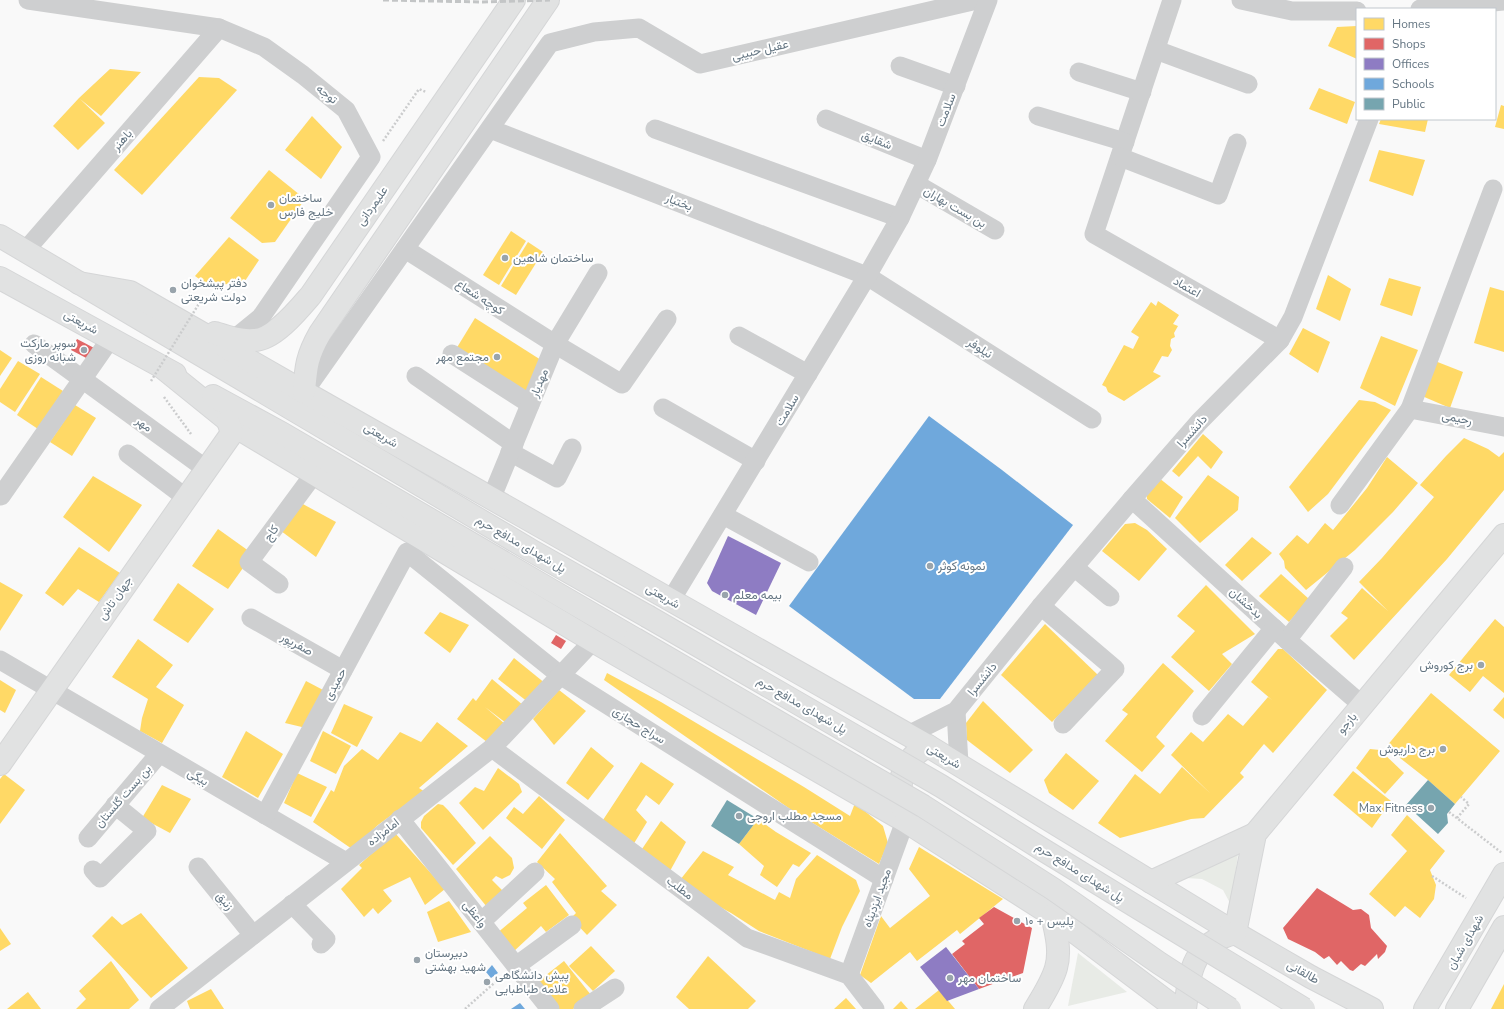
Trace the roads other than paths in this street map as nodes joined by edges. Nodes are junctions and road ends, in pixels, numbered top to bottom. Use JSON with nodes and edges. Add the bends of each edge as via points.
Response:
{"nodes":[{"id":1,"x":28,"y":0,"type":"edge"},
{"id":2,"x":514,"y":0,"type":"edge"},
{"id":3,"x":548,"y":0,"type":"edge"},
{"id":4,"x":977,"y":0,"type":"edge"},
{"id":5,"x":988,"y":0,"type":"edge"},
{"id":6,"x":1172,"y":0,"type":"edge"},
{"id":7,"x":1241,"y":0,"type":"edge"},
{"id":8,"x":1493,"y":1,"type":"edge"},
{"id":9,"x":1429,"y":8,"type":"edge"},
{"id":10,"x":1356,"y":11,"type":"edge"},
{"id":11,"x":219,"y":28,"type":"junction"},
{"id":12,"x":1156,"y":50,"type":"junction"},
{"id":13,"x":900,"y":66,"type":"dead end"},
{"id":14,"x":1079,"y":72,"type":"dead end"},
{"id":15,"x":1248,"y":84,"type":"dead end"},
{"id":16,"x":956,"y":86,"type":"junction"},
{"id":17,"x":1142,"y":92,"type":"junction"},
{"id":18,"x":1038,"y":116,"type":"dead end"},
{"id":19,"x":826,"y":119,"type":"dead end"},
{"id":20,"x":1369,"y":120,"type":"edge"},
{"id":21,"x":490,"y":129,"type":"junction"},
{"id":22,"x":655,"y":129,"type":"dead end"},
{"id":23,"x":1237,"y":143,"type":"dead end"},
{"id":24,"x":1123,"y":150,"type":"junction"},
{"id":25,"x":927,"y":160,"type":"junction"},
{"id":26,"x":916,"y":184,"type":"junction"},
{"id":27,"x":1493,"y":189,"type":"dead end"},
{"id":28,"x":900,"y":218,"type":"junction"},
{"id":29,"x":995,"y":230,"type":"dead end"},
{"id":30,"x":0,"y":236,"type":"edge"},
{"id":31,"x":405,"y":249,"type":"junction"},
{"id":32,"x":25,"y":251,"type":"junction"},
{"id":33,"x":598,"y":273,"type":"dead end"},
{"id":34,"x":868,"y":276,"type":"junction"},
{"id":35,"x":0,"y":278,"type":"edge"},
{"id":36,"x":79,"y":283,"type":"junction"},
{"id":37,"x":667,"y":319,"type":"dead end"},
{"id":38,"x":187,"y":325,"type":"junction"},
{"id":39,"x":739,"y":336,"type":"dead end"},
{"id":40,"x":110,"y":338,"type":"junction"},
{"id":41,"x":234,"y":339,"type":"junction"},
{"id":42,"x":1280,"y":340,"type":"junction"},
{"id":43,"x":34,"y":344,"type":"dead end"},
{"id":44,"x":555,"y":344,"type":"junction"},
{"id":45,"x":452,"y":354,"type":"dead end"},
{"id":46,"x":808,"y":374,"type":"junction"},
{"id":47,"x":416,"y":376,"type":"dead end"},
{"id":48,"x":82,"y":379,"type":"junction"},
{"id":49,"x":155,"y":379,"type":"junction"},
{"id":50,"x":300,"y":401,"type":"junction"},
{"id":51,"x":530,"y":404,"type":"junction"},
{"id":52,"x":663,"y":408,"type":"dead end"},
{"id":53,"x":1410,"y":409,"type":"junction"},
{"id":54,"x":1092,"y":419,"type":"dead end"},
{"id":55,"x":1504,"y":428,"type":"edge"},
{"id":56,"x":234,"y":429,"type":"junction"},
{"id":57,"x":283,"y":434,"type":"joint"},
{"id":58,"x":512,"y":448,"type":"junction"},
{"id":59,"x":572,"y":448,"type":"dead end"},
{"id":60,"x":128,"y":454,"type":"dead end"},
{"id":61,"x":756,"y":461,"type":"junction"},
{"id":62,"x":206,"y":469,"type":"junction"},
{"id":63,"x":314,"y":474,"type":"junction"},
{"id":64,"x":1,"y":496,"type":"edge"},
{"id":65,"x":185,"y":498,"type":"junction"},
{"id":66,"x":1132,"y":498,"type":"junction"},
{"id":67,"x":492,"y":499,"type":"junction"},
{"id":68,"x":1340,"y":505,"type":"dead end"},
{"id":69,"x":723,"y":516,"type":"junction"},
{"id":70,"x":1504,"y":535,"type":"edge"},
{"id":71,"x":407,"y":552,"type":"joint"},
{"id":72,"x":809,"y":562,"type":"dead end"},
{"id":73,"x":1074,"y":567,"type":"junction"},
{"id":74,"x":1344,"y":568,"type":"dead end"},
{"id":75,"x":279,"y":584,"type":"dead end"},
{"id":76,"x":1110,"y":597,"type":"dead end"},
{"id":77,"x":671,"y":600,"type":"junction"},
{"id":78,"x":1041,"y":606,"type":"junction"},
{"id":79,"x":251,"y":618,"type":"dead end"},
{"id":80,"x":1281,"y":634,"type":"junction"},
{"id":81,"x":593,"y":641,"type":"junction"},
{"id":82,"x":0,"y":660,"type":"edge"},
{"id":83,"x":343,"y":670,"type":"junction"},
{"id":84,"x":560,"y":675,"type":"junction"},
{"id":85,"x":51,"y":691,"type":"junction"},
{"id":86,"x":1362,"y":705,"type":"junction"},
{"id":87,"x":956,"y":711,"type":"junction"},
{"id":88,"x":1202,"y":716,"type":"dead end"},
{"id":89,"x":882,"y":721,"type":"junction"},
{"id":90,"x":1063,"y":724,"type":"dead end"},
{"id":91,"x":908,"y":735,"type":"junction"},
{"id":92,"x":928,"y":746,"type":"junction"},
{"id":93,"x":492,"y":748,"type":"junction"},
{"id":94,"x":159,"y":754,"type":"junction"},
{"id":95,"x":0,"y":764,"type":"edge"},
{"id":96,"x":959,"y":764,"type":"junction"},
{"id":97,"x":841,"y":784,"type":"junction"},
{"id":98,"x":115,"y":806,"type":"junction"},
{"id":99,"x":265,"y":815,"type":"junction"},
{"id":100,"x":400,"y":819,"type":"junction"},
{"id":101,"x":905,"y":821,"type":"junction"},
{"id":102,"x":1254,"y":834,"type":"junction"},
{"id":103,"x":88,"y":838,"type":"dead end"},
{"id":104,"x":346,"y":862,"type":"junction"},
{"id":105,"x":198,"y":867,"type":"dead end"},
{"id":106,"x":94,"y":870,"type":"dead end"},
{"id":107,"x":535,"y":872,"type":"dead end"},
{"id":108,"x":1504,"y":874,"type":"edge"},
{"id":109,"x":884,"y":879,"type":"junction"},
{"id":110,"x":1151,"y":882,"type":"junction"},
{"id":111,"x":292,"y":904,"type":"junction"},
{"id":112,"x":1052,"y":915,"type":"junction"},
{"id":113,"x":481,"y":922,"type":"junction"},
{"id":114,"x":572,"y":925,"type":"dead end"},
{"id":115,"x":1504,"y":927,"type":"edge"},
{"id":116,"x":1235,"y":933,"type":"junction"},
{"id":117,"x":253,"y":935,"type":"junction"},
{"id":118,"x":321,"y":944,"type":"dead end"},
{"id":119,"x":516,"y":966,"type":"junction"},
{"id":120,"x":849,"y":975,"type":"junction"},
{"id":121,"x":615,"y":988,"type":"dead end"},
{"id":122,"x":160,"y":1009,"type":"edge"},
{"id":123,"x":550,"y":1009,"type":"edge"},
{"id":124,"x":583,"y":1009,"type":"edge"},
{"id":125,"x":875,"y":1009,"type":"edge"},
{"id":126,"x":1035,"y":1009,"type":"edge"},
{"id":127,"x":1177,"y":1009,"type":"edge"},
{"id":128,"x":1185,"y":1009,"type":"edge"},
{"id":129,"x":1230,"y":1009,"type":"edge"},
{"id":130,"x":1304,"y":1009,"type":"edge"},
{"id":131,"x":1372,"y":1009,"type":"edge"},
{"id":132,"x":1425,"y":1009,"type":"edge"},
{"id":133,"x":1457,"y":1009,"type":"edge"}],
"edges":[{"from":1,"to":11,"type":"street","name":"توجه"},
{"from":2,"to":41,"type":"main road","name":"علیمردانی","via":[[311,295],[287,322],[272,333],[256,340]]},
{"from":3,"to":50,"type":"main road","via":[[320,333],[306,364]]},
{"from":4,"to":21,"type":"street","name":"عقیل حبیبی","via":[[700,64],[638,28],[594,32],[550,43]]},
{"from":5,"to":16,"type":"street","name":"سلامت"},
{"from":6,"to":12,"type":"street"},
{"from":7,"to":10,"type":"street","via":[[1292,11]]},
{"from":8,"to":9,"type":"street"},
{"from":11,"to":32,"type":"street","name":"باهنر"},
{"from":11,"to":41,"type":"street","name":"توجه","via":[[264,47],[346,110],[371,157],[261,317]]},
{"from":12,"to":15,"type":"street"},
{"from":12,"to":17,"type":"street"},
{"from":13,"to":16,"type":"street"},
{"from":14,"to":17,"type":"street"},
{"from":16,"to":25,"type":"street","name":"سلامت"},
{"from":17,"to":24,"type":"street"},
{"from":18,"to":24,"type":"street"},
{"from":19,"to":25,"type":"street","name":"شقایق"},
{"from":20,"to":42,"type":"street","name":"دانشسرا","via":[[1293,317]]},
{"from":21,"to":31,"type":"street"},
{"from":21,"to":34,"type":"street","name":"بختیار"},
{"from":22,"to":28,"type":"street"},
{"from":23,"to":24,"type":"street","via":[[1218,195]]},
{"from":24,"to":42,"type":"street","name":"اعتماد","via":[[1094,234]]},
{"from":25,"to":26,"type":"street","name":"سلامت"},
{"from":26,"to":28,"type":"street","name":"سلامت"},
{"from":26,"to":29,"type":"street","name":"بن بست بهاران"},
{"from":27,"to":53,"type":"street"},
{"from":28,"to":34,"type":"street","name":"سلامت"},
{"from":30,"to":32,"type":"main road","name":"شریعتی"},
{"from":31,"to":44,"type":"street","name":"کوچه شعاع"},
{"from":31,"to":50,"type":"street"},
{"from":32,"to":36,"type":"main road","name":"شریعتی"},
{"from":33,"to":44,"type":"street","name":"مهدیار"},
{"from":34,"to":46,"type":"street","name":"سلامت"},
{"from":34,"to":54,"type":"street","name":"نیلوفر"},
{"from":35,"to":40,"type":"main road","name":"شریعتی"},
{"from":36,"to":38,"type":"main road","name":"شریعتی","via":[[130,292]]},
{"from":36,"to":50,"type":"main road","name":"شریعتی"},
{"from":37,"to":44,"type":"street","name":"کوچه شعاع","via":[[622,384]]},
{"from":38,"to":41,"type":"main road","name":"علیمردانی"},
{"from":38,"to":50,"type":"main road","name":"شریعتی"},
{"from":39,"to":46,"type":"street"},
{"from":40,"to":48,"type":"street"},
{"from":40,"to":49,"type":"main road","name":"شریعتی"},
{"from":42,"to":66,"type":"street","name":"دانشسرا","via":[[1199,422]]},
{"from":43,"to":48,"type":"street","name":"مهر"},
{"from":44,"to":51,"type":"street","name":"مهدیار"},
{"from":45,"to":51,"type":"street"},
{"from":46,"to":61,"type":"street","name":"سلامت"},
{"from":47,"to":58,"type":"street"},
{"from":48,"to":62,"type":"street","name":"مهر"},
{"from":48,"to":64,"type":"street"},
{"from":49,"to":56,"type":"main road","name":"شریعتی"},
{"from":49,"to":57,"type":"main road","name":"شریعتی"},
{"from":50,"to":67,"type":"main road","name":"شریعتی"},
{"from":50,"to":130,"type":"main road","name":"پل شهدای مدافع حرم","bridge":true,"via":[[532,551],[941,786]]},
{"from":51,"to":58,"type":"street","name":"مهدیار"},
{"from":52,"to":61,"type":"street"},
{"from":53,"to":55,"type":"street","name":"رحیمی"},
{"from":53,"to":68,"type":"street"},
{"from":56,"to":62,"type":"main road","name":"جهان تاش"},
{"from":56,"to":63,"type":"main road","name":"شریعتی"},
{"from":57,"to":129,"type":"main road","name":"پل شهدای مدافع حرم","bridge":true,"via":[[923,806],[1053,889]]},
{"from":58,"to":59,"type":"street","via":[[557,478]]},
{"from":58,"to":67,"type":"street","name":"مهدیار"},
{"from":60,"to":65,"type":"street"},
{"from":61,"to":69,"type":"street","name":"سلامت"},
{"from":62,"to":65,"type":"main road","name":"جهان تاش"},
{"from":63,"to":75,"type":"street","name":"کاج","via":[[249,562]]},
{"from":63,"to":81,"type":"main road","name":"شریعتی"},
{"from":65,"to":85,"type":"main road","name":"جهان تاش"},
{"from":66,"to":73,"type":"street","name":"دانشسرا"},
{"from":66,"to":80,"type":"street","name":"بدخشان"},
{"from":67,"to":77,"type":"main road","name":"شریعتی"},
{"from":69,"to":72,"type":"street"},
{"from":69,"to":77,"type":"street","name":"سلامت"},
{"from":70,"to":86,"type":"main road","name":"بازجو"},
{"from":71,"to":83,"type":"street","name":"حمیدی"},
{"from":71,"to":84,"type":"street","name":"سراج حجازی"},
{"from":73,"to":76,"type":"street"},
{"from":73,"to":78,"type":"street","name":"دانشسرا"},
{"from":74,"to":80,"type":"street"},
{"from":77,"to":89,"type":"main road","name":"شریعتی"},
{"from":78,"to":87,"type":"street","name":"دانشسرا"},
{"from":78,"to":90,"type":"street","via":[[1115,669]]},
{"from":79,"to":83,"type":"street","name":"صفرپور"},
{"from":80,"to":86,"type":"street","name":"بدخشان"},
{"from":80,"to":88,"type":"street"},
{"from":81,"to":84,"type":"street","name":"امامزاده"},
{"from":81,"to":97,"type":"main road","name":"شریعتی"},
{"from":82,"to":85,"type":"street","name":"بیگی"},
{"from":83,"to":99,"type":"street","name":"حمیدی"},
{"from":84,"to":93,"type":"street","name":"امامزاده"},
{"from":84,"to":109,"type":"street","name":"سراج حجازی"},
{"from":85,"to":94,"type":"street","name":"بیگی"},
{"from":85,"to":95,"type":"main road","name":"جهان تاش"},
{"from":86,"to":102,"type":"main road","name":"بازجو"},
{"from":87,"to":91,"type":"street","name":"دانشسرا"},
{"from":87,"to":96,"type":"street"},
{"from":89,"to":91,"type":"main road","name":"شریعتی"},
{"from":89,"to":97,"type":"main road","via":[[882,746],[877,756],[860,774]]},
{"from":91,"to":92,"type":"main road","name":"شریعتی"},
{"from":92,"to":96,"type":"main road","name":"شریعتی"},
{"from":92,"to":101,"type":"main road","via":[[912,757],[901,778],[900,790]]},
{"from":93,"to":100,"type":"street","name":"امامزاده"},
{"from":93,"to":120,"type":"street","name":"مطلب","via":[[748,938]]},
{"from":94,"to":98,"type":"street","name":"بن بست گلستان"},
{"from":94,"to":99,"type":"street","name":"بیگی"},
{"from":96,"to":110,"type":"main road","name":"شریعتی"},
{"from":97,"to":101,"type":"main road","name":"شریعتی"},
{"from":98,"to":103,"type":"street","name":"بن بست گلستان"},
{"from":98,"to":106,"type":"street","via":[[148,831],[100,878]]},
{"from":99,"to":104,"type":"street","name":"بیگی"},
{"from":100,"to":104,"type":"street","name":"امامزاده"},
{"from":100,"to":113,"type":"street","name":"واعظی"},
{"from":101,"to":109,"type":"street","name":"مجید ایزدپناه"},
{"from":101,"to":112,"type":"main road","name":"شریعتی"},
{"from":102,"to":110,"type":"main road"},
{"from":102,"to":116,"type":"main road","name":"بازجو"},
{"from":104,"to":111,"type":"street","name":"امامزاده"},
{"from":105,"to":117,"type":"street","name":"زنبق"},
{"from":107,"to":113,"type":"street"},
{"from":108,"to":132,"type":"main road","name":"شهدای شبان"},
{"from":109,"to":120,"type":"street","name":"مجید ایزدپناه"},
{"from":110,"to":116,"type":"main road","name":"شریعتی"},
{"from":111,"to":117,"type":"street","name":"امامزاده"},
{"from":111,"to":118,"type":"street","via":[[326,939]]},
{"from":112,"to":126,"type":"main road","via":[[1058,946],[1056,968]]},
{"from":112,"to":127,"type":"main road","name":"شریعتی"},
{"from":113,"to":119,"type":"street","name":"واعظی"},
{"from":114,"to":119,"type":"street"},
{"from":115,"to":133,"type":"main road"},
{"from":116,"to":128,"type":"main road","via":[[1209,943],[1198,957],[1191,971]]},
{"from":116,"to":131,"type":"main road","name":"طالقانی"},
{"from":117,"to":122,"type":"street","name":"امامزاده"},
{"from":119,"to":123,"type":"street","name":"واعظی"},
{"from":120,"to":125,"type":"street"},
{"from":121,"to":124,"type":"street"}]}
